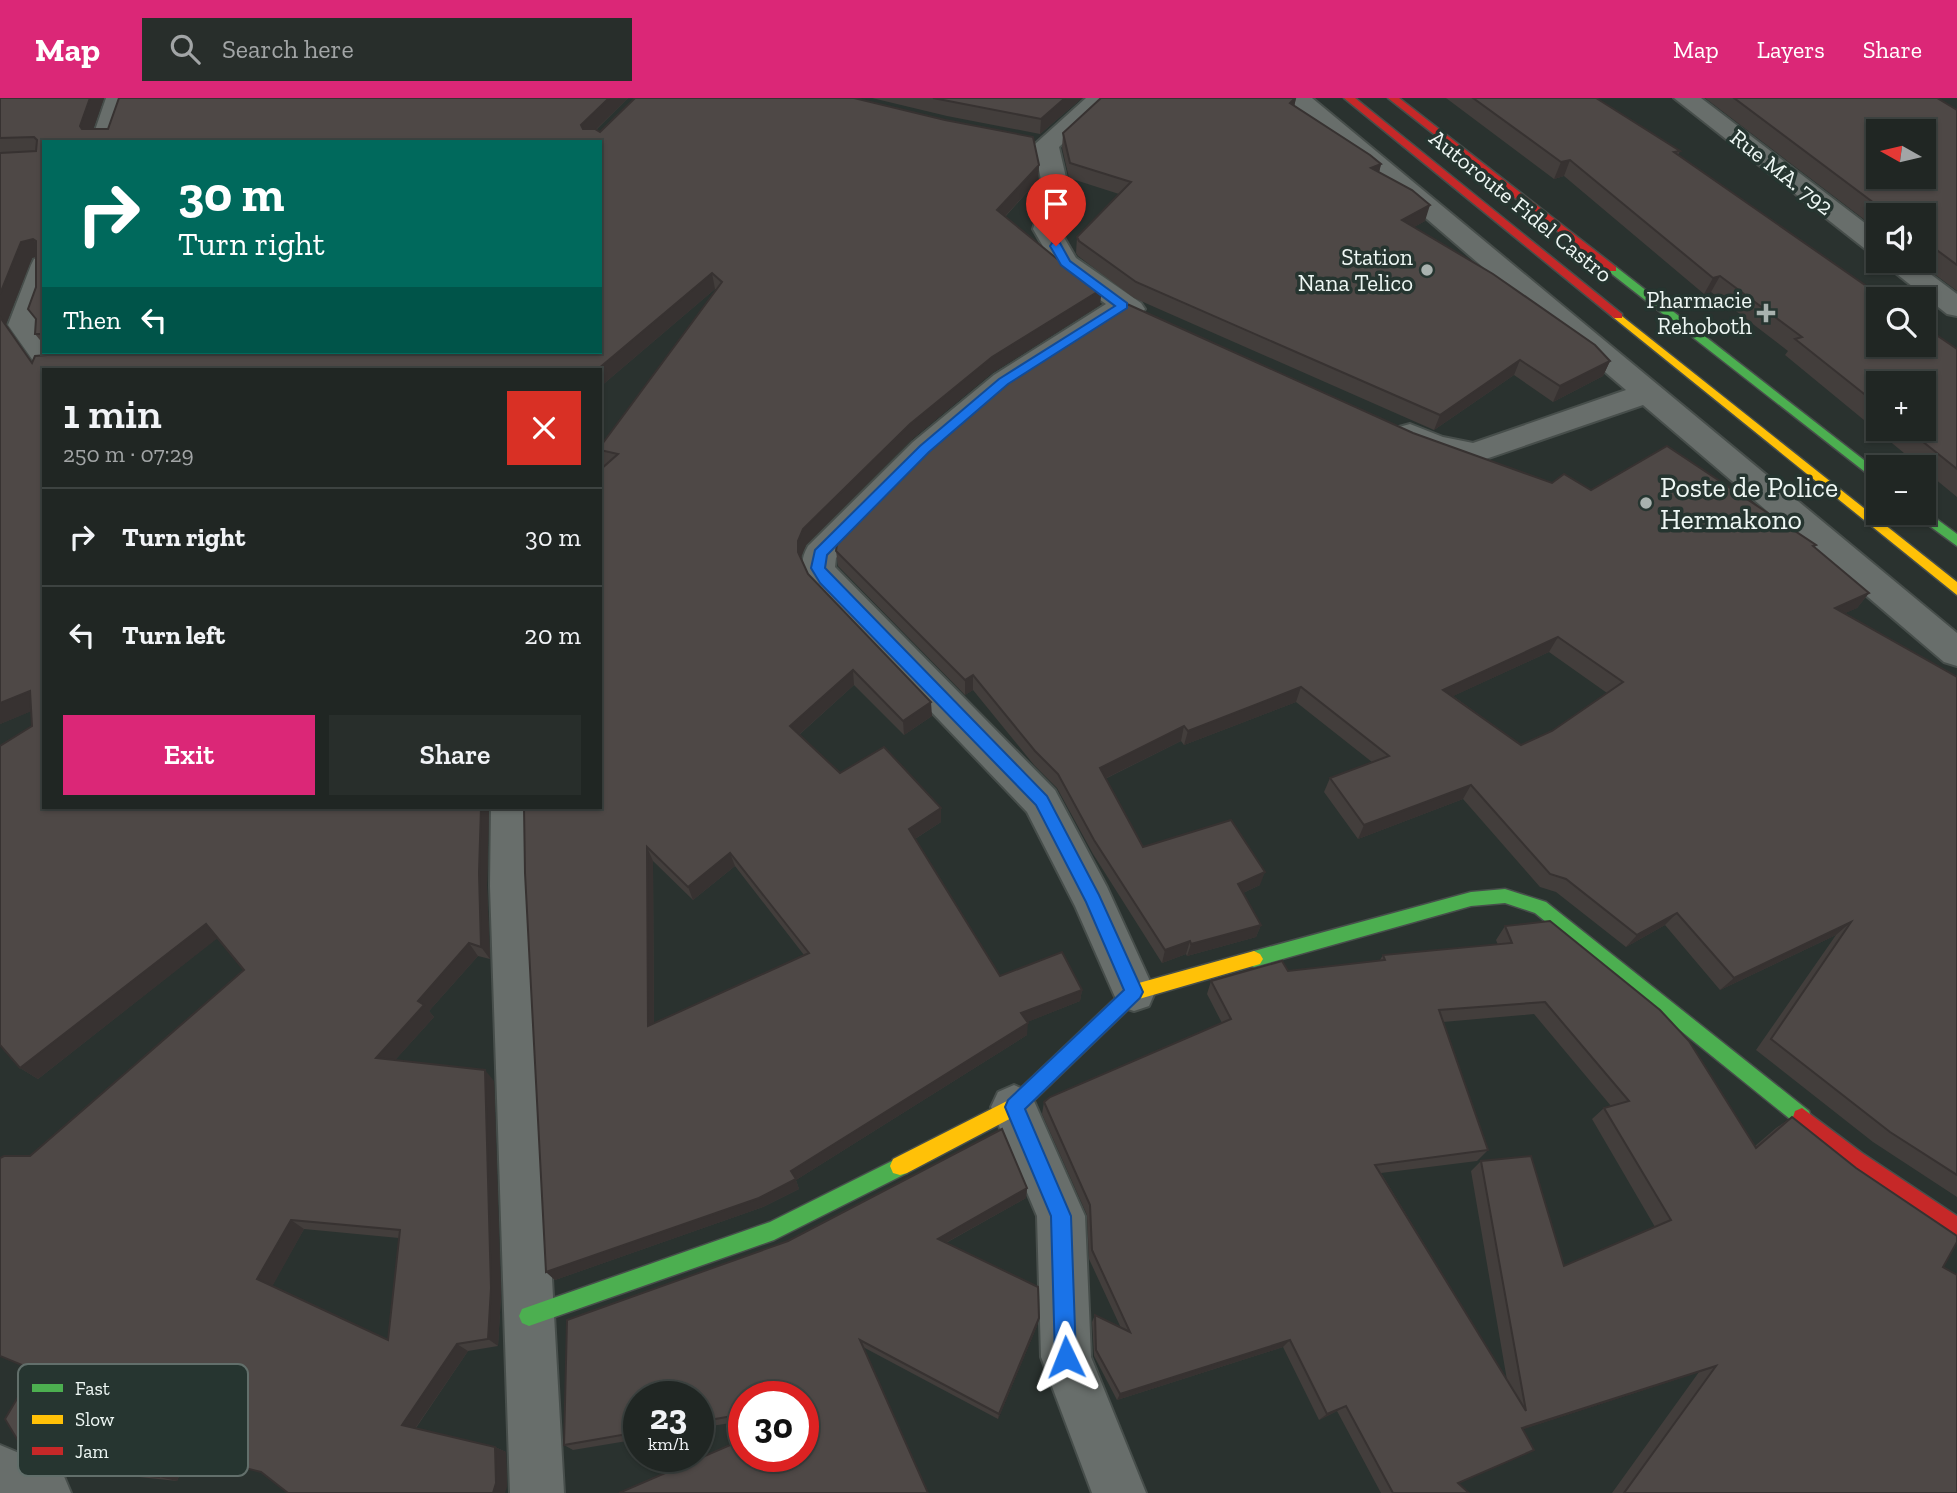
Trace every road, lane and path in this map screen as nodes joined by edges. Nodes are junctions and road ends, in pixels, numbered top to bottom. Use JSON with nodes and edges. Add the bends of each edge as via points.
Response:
{"nodes":[{"id":1,"x":118,"y":98,"type":"edge"},
{"id":2,"x":1100,"y":98,"type":"edge"},
{"id":3,"x":1298,"y":98,"type":"edge"},
{"id":4,"x":1349,"y":98,"type":"edge"},
{"id":5,"x":1393,"y":98,"type":"edge"},
{"id":6,"x":1686,"y":98,"type":"edge"},
{"id":7,"x":104,"y":140,"type":"edge"},
{"id":8,"x":1866,"y":237,"type":"edge"},
{"id":9,"x":42,"y":270,"type":"edge"},
{"id":10,"x":1912,"y":273,"type":"edge"},
{"id":11,"x":1123,"y":306,"type":"junction"},
{"id":12,"x":1957,"y":308,"type":"edge"},
{"id":13,"x":1161,"y":323,"type":"edge"},
{"id":14,"x":42,"y":353,"type":"edge"},
{"id":15,"x":1647,"y":393,"type":"junction"},
{"id":16,"x":1386,"y":423,"type":"edge"},
{"id":17,"x":1866,"y":469,"type":"edge"},
{"id":18,"x":1936,"y":524,"type":"edge"},
{"id":19,"x":1957,"y":541,"type":"edge"},
{"id":20,"x":1957,"y":590,"type":"edge"},
{"id":21,"x":1957,"y":653,"type":"edge"},
{"id":22,"x":510,"y":809,"type":"edge"},
{"id":23,"x":1134,"y":992,"type":"junction"},
{"id":24,"x":1014,"y":1107,"type":"junction"},
{"id":25,"x":1957,"y":1228,"type":"edge"},
{"id":26,"x":529,"y":1316,"type":"junction"},
{"id":27,"x":0,"y":1472,"type":"edge"},
{"id":28,"x":44,"y":1493,"type":"edge"},
{"id":29,"x":537,"y":1493,"type":"edge"},
{"id":30,"x":1119,"y":1493,"type":"edge"}],
"edges":[{"from":1,"to":7,"type":"street"},
{"from":2,"to":11,"type":"street","via":[[1033,142],[1057,195],[1046,229],[1065,263]]},
{"from":3,"to":15,"type":"street"},
{"from":4,"to":20,"type":"main road","name":"Autoroute Fidel Castro"},
{"from":5,"to":17,"type":"main road","name":"Autoroute Fidel Castro"},
{"from":6,"to":8,"type":"street","name":"Rue MA. 792"},
{"from":9,"to":14,"type":"street","via":[[22,325]]},
{"from":10,"to":12,"type":"street"},
{"from":11,"to":13,"type":"street"},
{"from":11,"to":23,"type":"street","via":[[1004,382],[924,449],[820,554],[818,568],[1041,800]]},
{"from":15,"to":16,"type":"street","via":[[1474,453],[1436,446]]},
{"from":15,"to":21,"type":"street"},
{"from":18,"to":19,"type":"main road"},
{"from":22,"to":26,"type":"street"},
{"from":23,"to":24,"type":"main road"},
{"from":23,"to":25,"type":"main road","via":[[1471,899],[1505,896],[1540,907],[1855,1160]]},
{"from":24,"to":26,"type":"main road","via":[[774,1230]]},
{"from":24,"to":30,"type":"street","via":[[1061,1216],[1066,1357]]},
{"from":26,"to":29,"type":"street"},
{"from":27,"to":28,"type":"street","via":[[18,1488]]}]}
